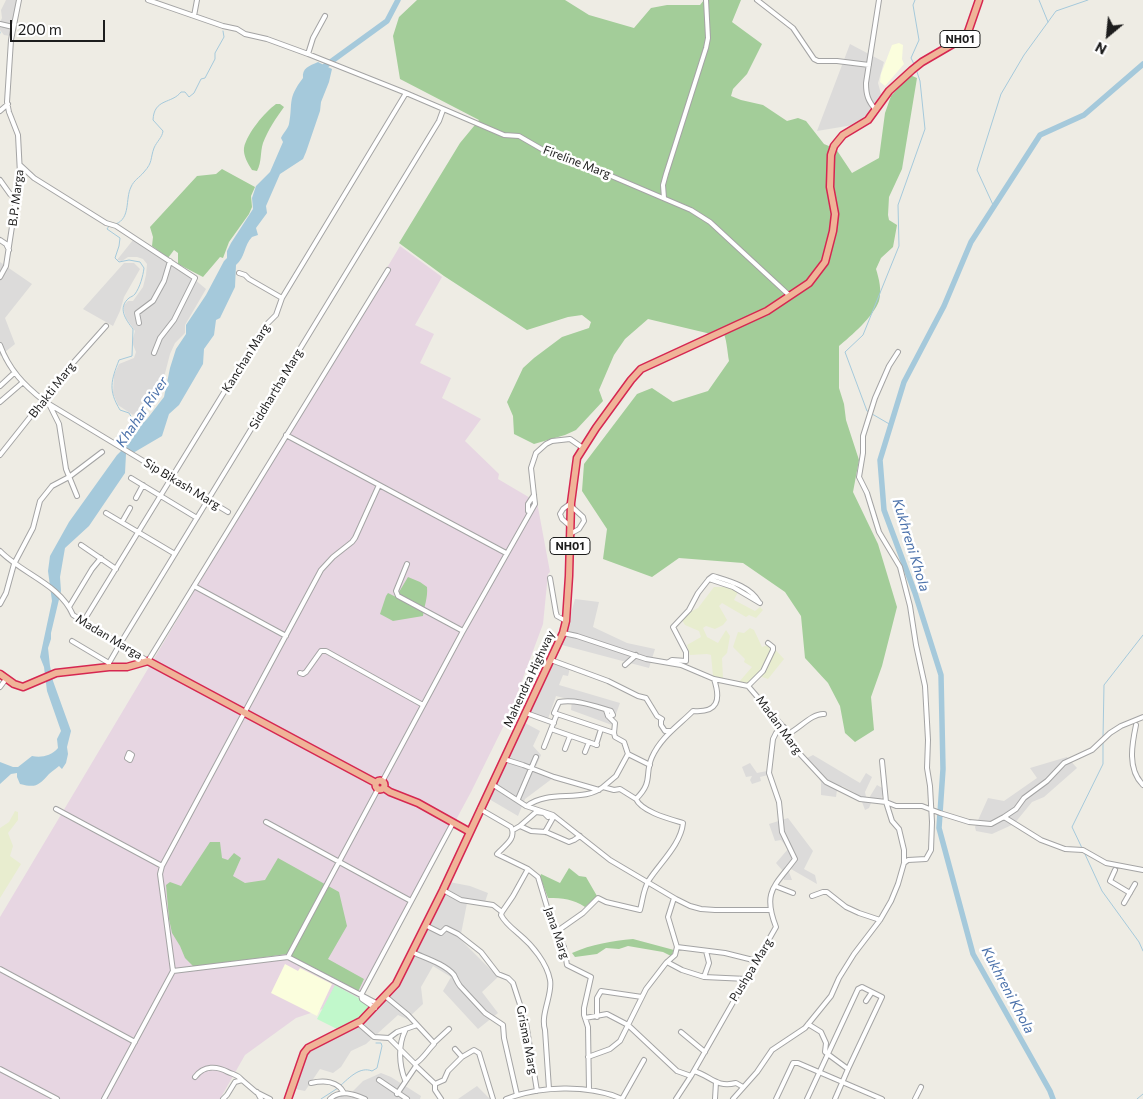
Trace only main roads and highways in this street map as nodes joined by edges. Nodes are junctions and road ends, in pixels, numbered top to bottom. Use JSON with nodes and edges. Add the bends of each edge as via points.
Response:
{"nodes":[{"id":1,"x":979,"y":0,"type":"edge"},
{"id":2,"x":0,"y":674,"type":"edge"},
{"id":3,"x":470,"y":832,"type":"junction"},
{"id":4,"x":288,"y":1099,"type":"edge"}],
"edges":[{"from":1,"to":3,"type":"highway","name":"Mahendra Highway","number":"NH01","via":[[968,32],[912,70],[889,91],[868,120],[843,135],[834,146],[831,154],[830,188],[834,214],[831,245],[819,272],[809,283],[767,311],[642,369],[577,458],[563,633]]},
{"from":2,"to":3,"type":"highway","via":[[23,687],[56,673],[109,665],[127,667],[148,661]]},
{"from":3,"to":4,"type":"highway","name":"Mahendra Highway","number":"NH01","via":[[396,984],[358,1023],[308,1048]]}]}
